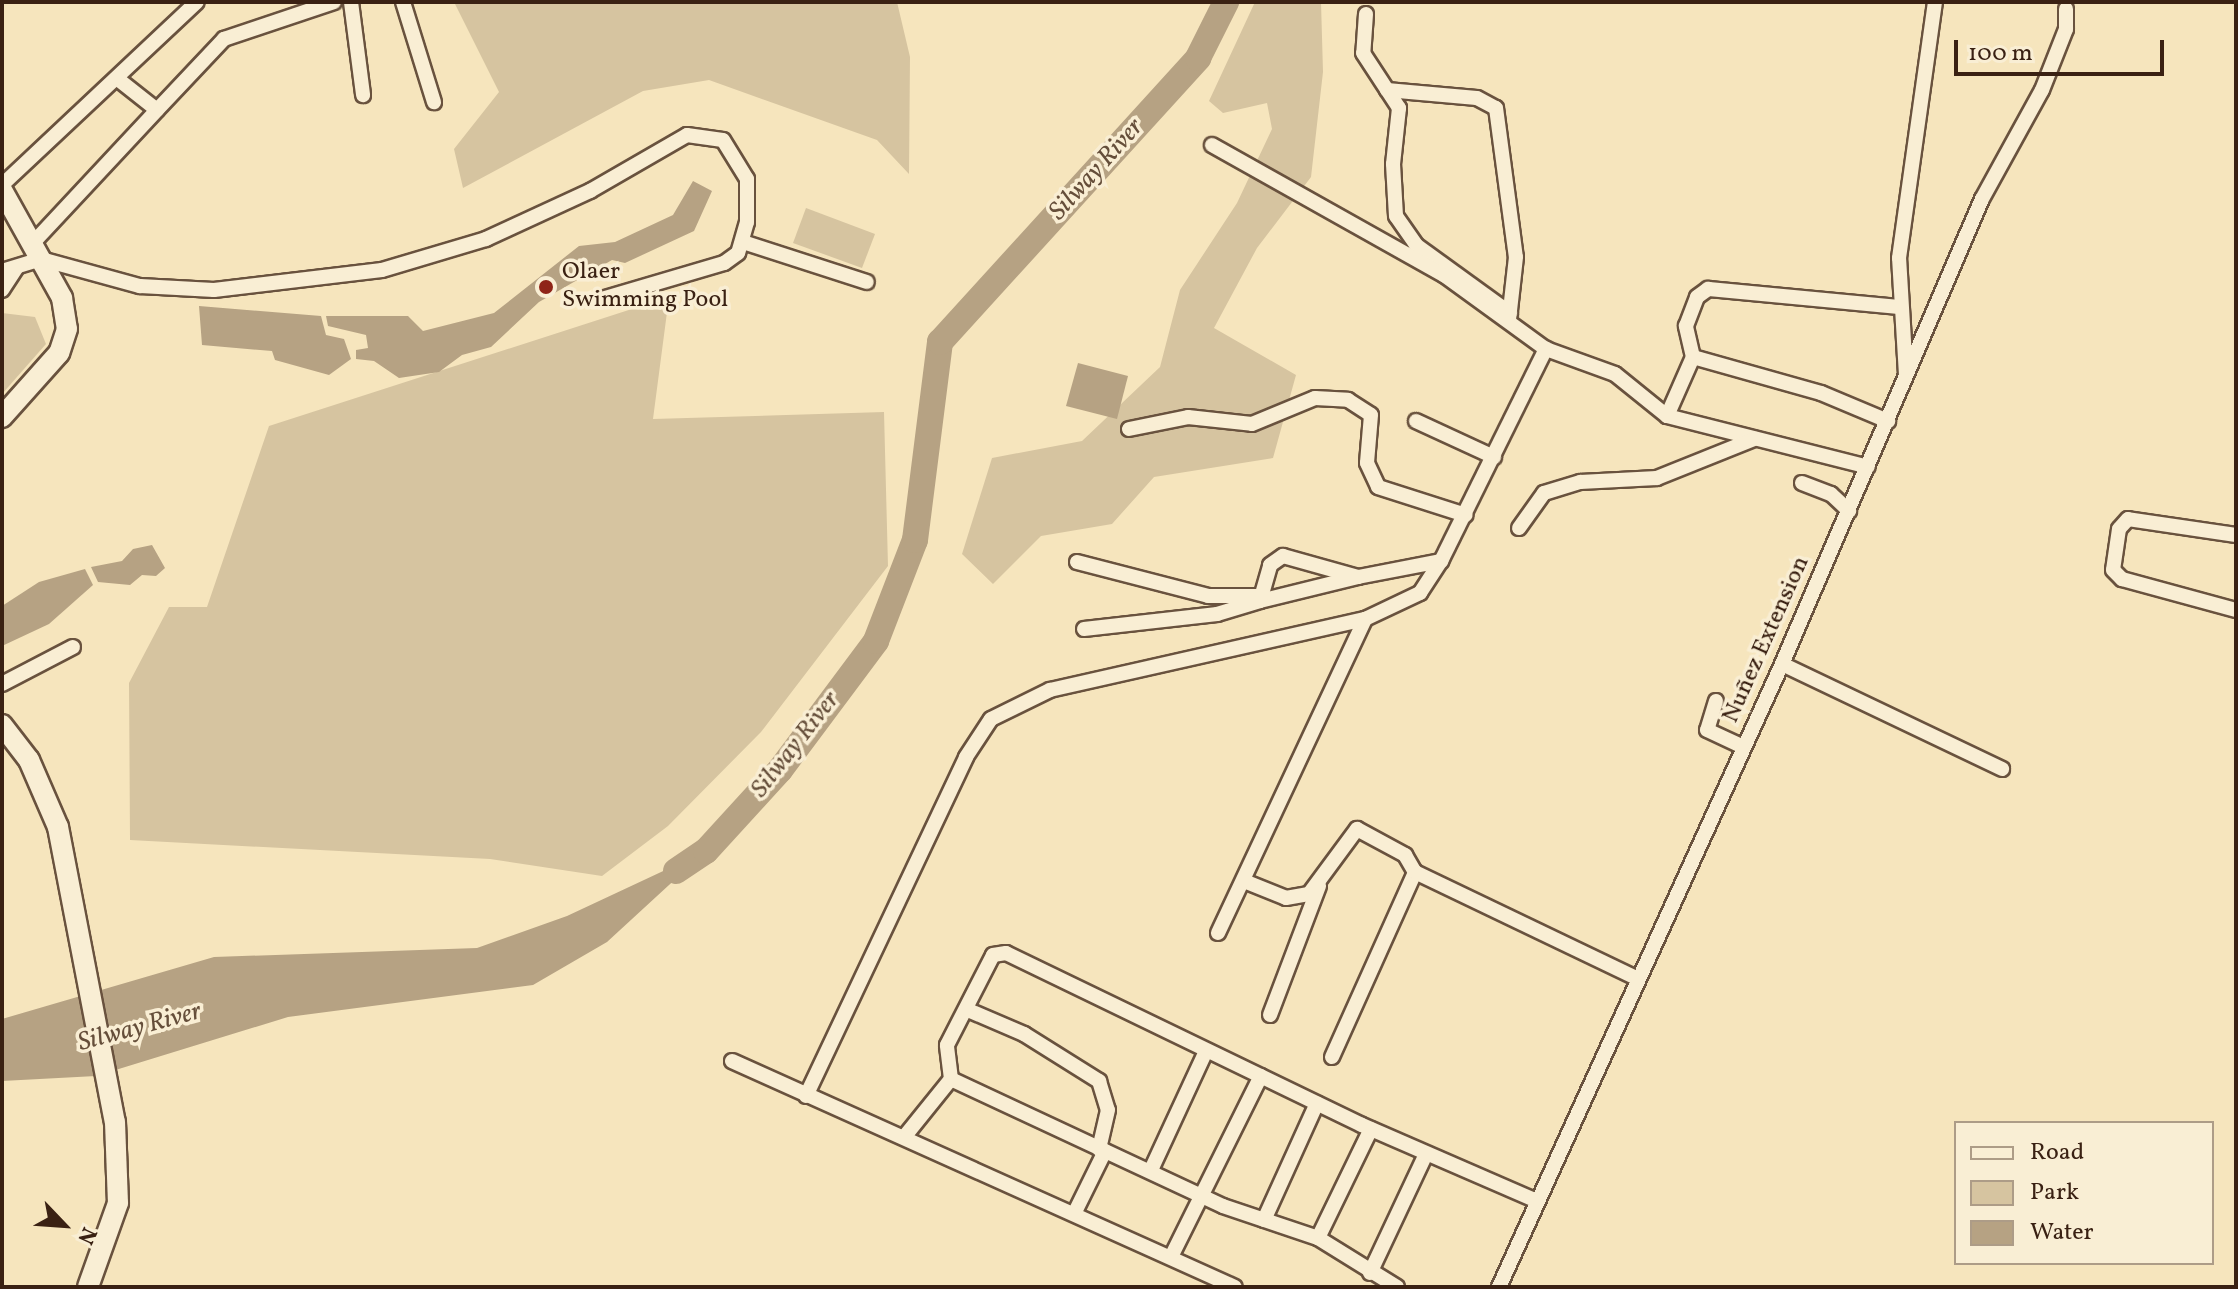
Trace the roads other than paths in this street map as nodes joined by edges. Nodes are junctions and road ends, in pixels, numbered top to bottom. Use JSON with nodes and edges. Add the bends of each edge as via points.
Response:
{"nodes":[{"id":1,"x":197,"y":2,"type":"edge"},
{"id":2,"x":334,"y":2,"type":"edge"},
{"id":3,"x":351,"y":2,"type":"edge"},
{"id":4,"x":403,"y":2,"type":"edge"},
{"id":5,"x":1935,"y":2,"type":"edge"},
{"id":6,"x":2066,"y":9,"type":"dead end"},
{"id":7,"x":1366,"y":14,"type":"dead end"},
{"id":8,"x":119,"y":80,"type":"junction"},
{"id":9,"x":1387,"y":90,"type":"junction"},
{"id":10,"x":363,"y":95,"type":"dead end"},
{"id":11,"x":434,"y":102,"type":"dead end"},
{"id":12,"x":157,"y":110,"type":"junction"},
{"id":13,"x":1212,"y":145,"type":"dead end"},
{"id":14,"x":4,"y":196,"type":"edge"},
{"id":15,"x":743,"y":242,"type":"junction"},
{"id":16,"x":36,"y":251,"type":"junction"},
{"id":17,"x":9,"y":269,"type":"edge"},
{"id":18,"x":867,"y":282,"type":"dead end"},
{"id":19,"x":2,"y":290,"type":"edge"},
{"id":20,"x":598,"y":300,"type":"dead end"},
{"id":21,"x":1897,"y":307,"type":"junction"},
{"id":22,"x":1509,"y":318,"type":"junction"},
{"id":23,"x":1546,"y":349,"type":"junction"},
{"id":24,"x":1693,"y":357,"type":"junction"},
{"id":25,"x":1906,"y":379,"type":"junction"},
{"id":26,"x":1667,"y":416,"type":"junction"},
{"id":27,"x":2,"y":417,"type":"edge"},
{"id":28,"x":1416,"y":421,"type":"dead end"},
{"id":29,"x":1888,"y":421,"type":"junction"},
{"id":30,"x":1129,"y":429,"type":"dead end"},
{"id":31,"x":1754,"y":439,"type":"junction"},
{"id":32,"x":1494,"y":457,"type":"junction"},
{"id":33,"x":1868,"y":467,"type":"junction"},
{"id":34,"x":1802,"y":483,"type":"dead end"},
{"id":35,"x":1849,"y":511,"type":"junction"},
{"id":36,"x":1466,"y":515,"type":"junction"},
{"id":37,"x":1519,"y":528,"type":"dead end"},
{"id":38,"x":2236,"y":535,"type":"edge"},
{"id":39,"x":1441,"y":561,"type":"junction"},
{"id":40,"x":1077,"y":562,"type":"dead end"},
{"id":41,"x":1358,"y":577,"type":"junction"},
{"id":42,"x":1260,"y":598,"type":"junction"},
{"id":43,"x":2236,"y":610,"type":"edge"},
{"id":44,"x":1365,"y":619,"type":"junction"},
{"id":45,"x":1084,"y":629,"type":"dead end"},
{"id":46,"x":73,"y":647,"type":"dead end"},
{"id":47,"x":1782,"y":664,"type":"junction"},
{"id":48,"x":2,"y":684,"type":"edge"},
{"id":49,"x":1716,"y":701,"type":"dead end"},
{"id":50,"x":2,"y":725,"type":"edge"},
{"id":51,"x":1743,"y":747,"type":"junction"},
{"id":52,"x":2002,"y":769,"type":"dead end"},
{"id":53,"x":1415,"y":872,"type":"junction"},
{"id":54,"x":1244,"y":881,"type":"junction"},
{"id":55,"x":1319,"y":886,"type":"junction"},
{"id":56,"x":1218,"y":933,"type":"dead end"},
{"id":57,"x":1638,"y":979,"type":"junction"},
{"id":58,"x":968,"y":1010,"type":"junction"},
{"id":59,"x":1270,"y":1015,"type":"dead end"},
{"id":60,"x":1206,"y":1051,"type":"junction"},
{"id":61,"x":1332,"y":1057,"type":"dead end"},
{"id":62,"x":732,"y":1061,"type":"dead end"},
{"id":63,"x":1261,"y":1076,"type":"junction"},
{"id":64,"x":951,"y":1079,"type":"junction"},
{"id":65,"x":806,"y":1096,"type":"junction"},
{"id":66,"x":1317,"y":1103,"type":"junction"},
{"id":67,"x":1371,"y":1129,"type":"junction"},
{"id":68,"x":905,"y":1136,"type":"junction"},
{"id":69,"x":1102,"y":1150,"type":"junction"},
{"id":70,"x":1426,"y":1154,"type":"junction"},
{"id":71,"x":1151,"y":1170,"type":"junction"},
{"id":72,"x":1204,"y":1197,"type":"junction"},
{"id":73,"x":1537,"y":1201,"type":"junction"},
{"id":74,"x":1075,"y":1212,"type":"junction"},
{"id":75,"x":1264,"y":1220,"type":"junction"},
{"id":76,"x":1318,"y":1238,"type":"junction"},
{"id":77,"x":1171,"y":1257,"type":"junction"},
{"id":78,"x":1370,"y":1273,"type":"junction"},
{"id":79,"x":88,"y":1287,"type":"edge"},
{"id":80,"x":1235,"y":1287,"type":"edge"},
{"id":81,"x":1397,"y":1287,"type":"edge"},
{"id":82,"x":1499,"y":1287,"type":"edge"}],
"edges":[{"from":1,"to":8,"type":"street"},
{"from":2,"to":12,"type":"street","via":[[224,39]]},
{"from":3,"to":10,"type":"street"},
{"from":4,"to":11,"type":"street"},
{"from":5,"to":21,"type":"street"},
{"from":6,"to":25,"type":"street","name":"Nuñez Extension","via":[[2066,29],[2042,90],[1982,199]]},
{"from":7,"to":9,"type":"street","via":[[1363,53]]},
{"from":8,"to":12,"type":"street"},
{"from":8,"to":14,"type":"street"},
{"from":9,"to":22,"type":"street","via":[[1399,108],[1392,190],[1405,234]]},
{"from":9,"to":22,"type":"street","via":[[1477,98],[1496,108],[1514,230]]},
{"from":12,"to":16,"type":"street"},
{"from":13,"to":22,"type":"street","via":[[1444,275]]},
{"from":14,"to":16,"type":"main road"},
{"from":15,"to":16,"type":"street","via":[[748,196],[740,160],[723,140],[698,133],[486,239],[382,270],[175,289]]},
{"from":15,"to":18,"type":"street"},
{"from":15,"to":20,"type":"street","via":[[724,263]]},
{"from":16,"to":17,"type":"street"},
{"from":16,"to":27,"type":"main road","via":[[62,298],[64,341]]},
{"from":17,"to":19,"type":"street"},
{"from":21,"to":24,"type":"street","via":[[1708,289],[1697,297],[1686,326]]},
{"from":21,"to":25,"type":"street"},
{"from":22,"to":23,"type":"street"},
{"from":23,"to":26,"type":"street","via":[[1615,374]]},
{"from":23,"to":32,"type":"street"},
{"from":24,"to":26,"type":"street"},
{"from":24,"to":29,"type":"street","via":[[1821,393]]},
{"from":25,"to":29,"type":"street","name":"Nuñez Extension"},
{"from":26,"to":31,"type":"street"},
{"from":28,"to":32,"type":"street"},
{"from":29,"to":33,"type":"street","name":"Nuñez Extension"},
{"from":30,"to":36,"type":"street","via":[[1188,417],[1252,424],[1315,398],[1348,400],[1371,415],[1367,463],[1378,487]]},
{"from":31,"to":33,"type":"street"},
{"from":31,"to":37,"type":"street","via":[[1657,478],[1580,482],[1544,493]]},
{"from":32,"to":36,"type":"street"},
{"from":33,"to":35,"type":"street","name":"Nuñez Extension"},
{"from":34,"to":35,"type":"street","via":[[1831,494]]},
{"from":35,"to":47,"type":"street","name":"Nuñez Extension"},
{"from":36,"to":39,"type":"street"},
{"from":38,"to":43,"type":"street","via":[[2128,519],[2119,529],[2113,570],[2122,579]]},
{"from":39,"to":41,"type":"street"},
{"from":39,"to":44,"type":"street","via":[[1420,593]]},
{"from":40,"to":42,"type":"street","via":[[1208,596]]},
{"from":41,"to":42,"type":"street"},
{"from":41,"to":42,"type":"street","via":[[1283,556],[1270,565]]},
{"from":42,"to":45,"type":"street","via":[[1217,614]]},
{"from":44,"to":54,"type":"street"},
{"from":44,"to":65,"type":"street","via":[[1050,690],[991,719],[966,757]]},
{"from":46,"to":48,"type":"street"},
{"from":47,"to":51,"type":"street","name":"Nuñez Extension"},
{"from":47,"to":52,"type":"street"},
{"from":49,"to":51,"type":"street","via":[[1707,730]]},
{"from":50,"to":79,"type":"main road","via":[[29,760],[58,827],[121,1178]]},
{"from":51,"to":57,"type":"street","name":"Nuñez Extension"},
{"from":53,"to":55,"type":"street","via":[[1405,855],[1357,829]]},
{"from":53,"to":57,"type":"street"},
{"from":53,"to":61,"type":"street"},
{"from":54,"to":55,"type":"street","via":[[1292,899]]},
{"from":54,"to":56,"type":"street"},
{"from":55,"to":59,"type":"street"},
{"from":57,"to":73,"type":"street","name":"Nuñez Extension"},
{"from":58,"to":60,"type":"street","via":[[991,959],[1001,952]]},
{"from":58,"to":64,"type":"street","via":[[945,1051]]},
{"from":58,"to":69,"type":"street","via":[[1024,1034],[1099,1081],[1108,1110]]},
{"from":60,"to":63,"type":"street"},
{"from":60,"to":71,"type":"street"},
{"from":62,"to":65,"type":"street"},
{"from":63,"to":66,"type":"street"},
{"from":63,"to":72,"type":"street"},
{"from":64,"to":68,"type":"street"},
{"from":64,"to":69,"type":"street"},
{"from":65,"to":68,"type":"street"},
{"from":66,"to":67,"type":"street"},
{"from":66,"to":75,"type":"street"},
{"from":67,"to":70,"type":"street"},
{"from":67,"to":76,"type":"street"},
{"from":68,"to":74,"type":"street"},
{"from":69,"to":71,"type":"street"},
{"from":69,"to":74,"type":"street"},
{"from":70,"to":73,"type":"street"},
{"from":70,"to":78,"type":"street"},
{"from":71,"to":72,"type":"street"},
{"from":72,"to":75,"type":"street"},
{"from":72,"to":77,"type":"street"},
{"from":73,"to":82,"type":"street","name":"Nuñez Extension"},
{"from":74,"to":77,"type":"street"},
{"from":75,"to":76,"type":"street"},
{"from":76,"to":78,"type":"street"},
{"from":77,"to":80,"type":"street"},
{"from":78,"to":81,"type":"street"}]}
